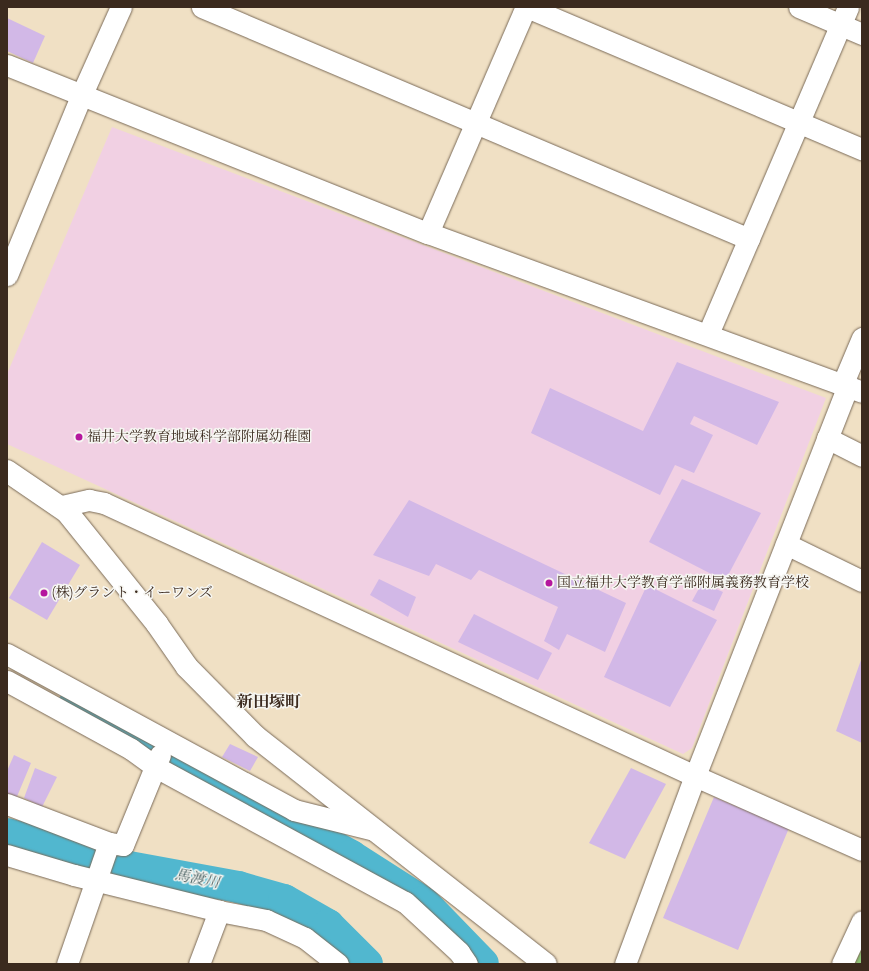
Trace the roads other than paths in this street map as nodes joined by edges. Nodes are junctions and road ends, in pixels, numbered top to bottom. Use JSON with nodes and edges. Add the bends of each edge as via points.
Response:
{"nodes":[{"id":1,"x":120,"y":7,"type":"edge"},
{"id":2,"x":202,"y":7,"type":"edge"},
{"id":3,"x":527,"y":7,"type":"edge"},
{"id":4,"x":799,"y":7,"type":"edge"},
{"id":5,"x":845,"y":16,"type":"edge"},
{"id":6,"x":862,"y":34,"type":"edge"},
{"id":7,"x":7,"y":65,"type":"edge"},
{"id":8,"x":80,"y":96,"type":"junction"},
{"id":9,"x":798,"y":122,"type":"junction"},
{"id":10,"x":475,"y":124,"type":"junction"},
{"id":11,"x":862,"y":150,"type":"edge"},
{"id":12,"x":428,"y":233,"type":"junction"},
{"id":13,"x":749,"y":239,"type":"junction"},
{"id":14,"x":7,"y":276,"type":"edge"},
{"id":15,"x":708,"y":334,"type":"junction"},
{"id":16,"x":862,"y":338,"type":"edge"},
{"id":17,"x":851,"y":387,"type":"edge"},
{"id":18,"x":827,"y":438,"type":"junction"},
{"id":19,"x":862,"y":456,"type":"edge"},
{"id":20,"x":7,"y":471,"type":"edge"},
{"id":21,"x":62,"y":506,"type":"junction"},
{"id":22,"x":786,"y":544,"type":"junction"},
{"id":23,"x":862,"y":581,"type":"edge"},
{"id":24,"x":7,"y":654,"type":"edge"},
{"id":25,"x":7,"y":681,"type":"edge"},
{"id":26,"x":167,"y":742,"type":"junction"},
{"id":27,"x":154,"y":766,"type":"junction"},
{"id":28,"x":695,"y":776,"type":"junction"},
{"id":29,"x":7,"y":804,"type":"edge"},
{"id":30,"x":374,"y":830,"type":"junction"},
{"id":31,"x":109,"y":842,"type":"junction"},
{"id":32,"x":862,"y":850,"type":"edge"},
{"id":33,"x":7,"y":856,"type":"edge"},
{"id":34,"x":98,"y":880,"type":"junction"},
{"id":35,"x":219,"y":911,"type":"junction"},
{"id":36,"x":862,"y":921,"type":"edge"},
{"id":37,"x":67,"y":964,"type":"edge"},
{"id":38,"x":199,"y":964,"type":"edge"},
{"id":39,"x":338,"y":964,"type":"edge"},
{"id":40,"x":467,"y":964,"type":"edge"},
{"id":41,"x":546,"y":964,"type":"edge"},
{"id":42,"x":625,"y":964,"type":"edge"},
{"id":43,"x":842,"y":964,"type":"edge"}],
"edges":[{"from":1,"to":8,"type":"street"},
{"from":2,"to":10,"type":"street"},
{"from":3,"to":9,"type":"street"},
{"from":3,"to":10,"type":"street"},
{"from":4,"to":5,"type":"street"},
{"from":5,"to":6,"type":"street"},
{"from":5,"to":9,"type":"street"},
{"from":7,"to":8,"type":"street"},
{"from":8,"to":12,"type":"street"},
{"from":8,"to":14,"type":"street"},
{"from":9,"to":11,"type":"street"},
{"from":9,"to":13,"type":"street"},
{"from":10,"to":12,"type":"street"},
{"from":10,"to":13,"type":"street"},
{"from":12,"to":15,"type":"street"},
{"from":13,"to":15,"type":"street"},
{"from":15,"to":17,"type":"street"},
{"from":16,"to":17,"type":"street"},
{"from":17,"to":18,"type":"street"},
{"from":18,"to":19,"type":"street"},
{"from":18,"to":22,"type":"street"},
{"from":20,"to":21,"type":"street"},
{"from":21,"to":28,"type":"street","via":[[89,500],[104,503]]},
{"from":21,"to":30,"type":"street","via":[[158,624],[187,667],[256,737]]},
{"from":22,"to":23,"type":"street"},
{"from":22,"to":28,"type":"street"},
{"from":24,"to":26,"type":"street"},
{"from":25,"to":27,"type":"street","via":[[131,749]]},
{"from":26,"to":27,"type":"street"},
{"from":26,"to":30,"type":"street","via":[[294,810]]},
{"from":27,"to":31,"type":"street","via":[[123,845]]},
{"from":27,"to":40,"type":"street","via":[[405,902],[459,952]]},
{"from":28,"to":32,"type":"street"},
{"from":28,"to":42,"type":"street"},
{"from":29,"to":31,"type":"street"},
{"from":30,"to":41,"type":"street"},
{"from":31,"to":34,"type":"street"},
{"from":33,"to":34,"type":"street"},
{"from":34,"to":35,"type":"street"},
{"from":34,"to":37,"type":"street"},
{"from":35,"to":38,"type":"street"},
{"from":35,"to":39,"type":"street","via":[[266,920],[288,929]]},
{"from":36,"to":43,"type":"street"}]}
